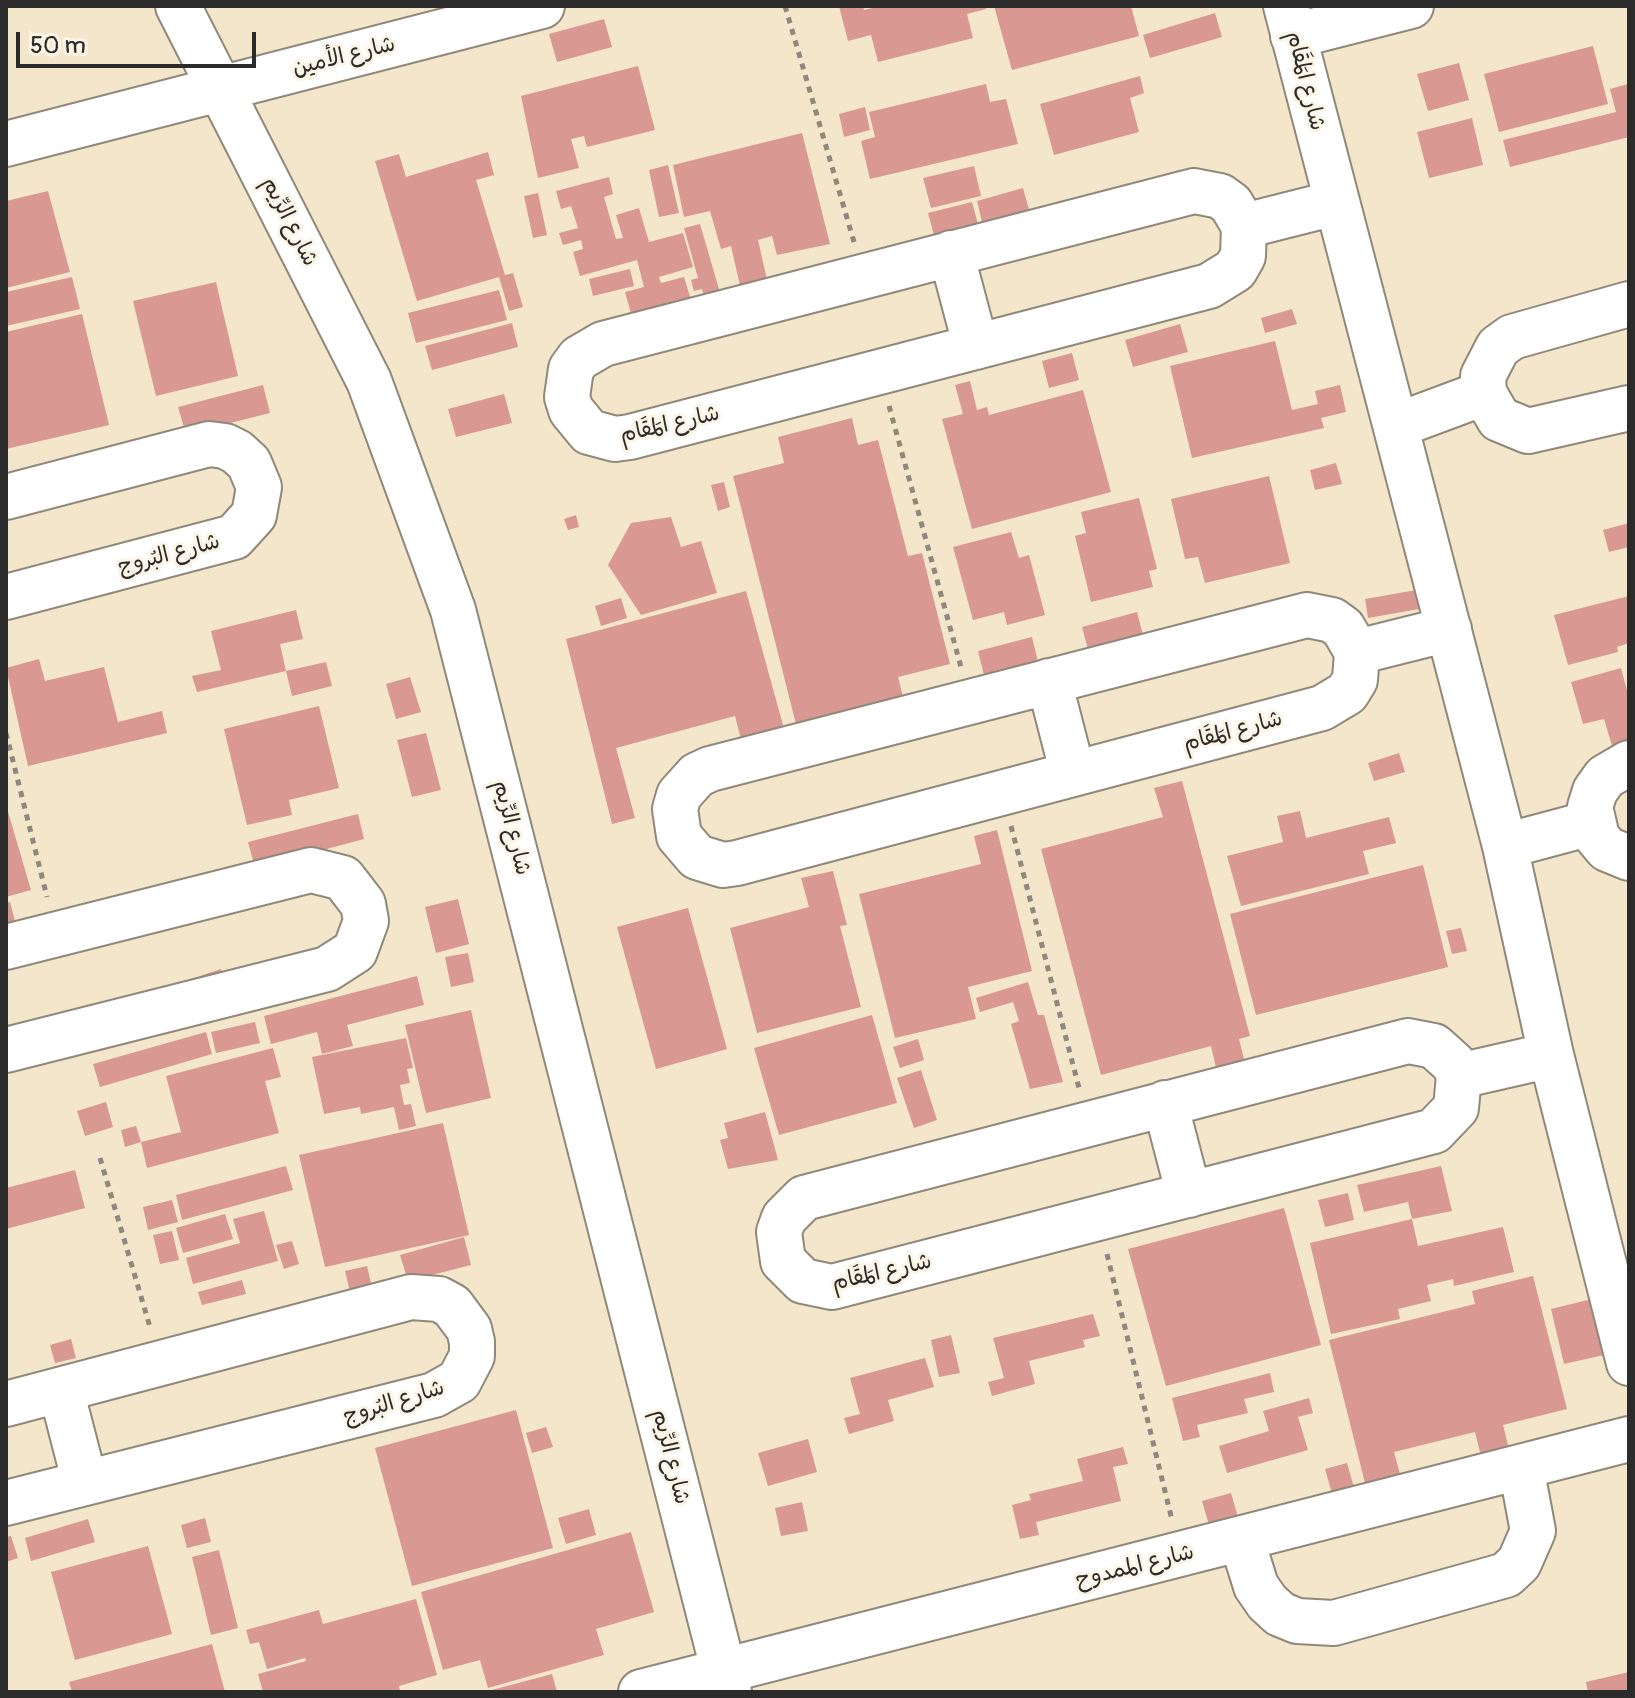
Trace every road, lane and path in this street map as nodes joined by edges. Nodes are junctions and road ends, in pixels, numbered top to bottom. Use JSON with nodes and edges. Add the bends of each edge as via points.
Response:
{"nodes":[{"id":1,"x":178,"y":6,"type":"edge"},
{"id":2,"x":542,"y":6,"type":"edge"},
{"id":3,"x":785,"y":6,"type":"edge"},
{"id":4,"x":1411,"y":6,"type":"edge"},
{"id":5,"x":1290,"y":21,"type":"edge"},
{"id":6,"x":222,"y":88,"type":"junction"},
{"id":7,"x":6,"y":144,"type":"edge"},
{"id":8,"x":1335,"y":203,"type":"junction"},
{"id":9,"x":1244,"y":226,"type":"junction"},
{"id":10,"x":951,"y":253,"type":"junction"},
{"id":11,"x":863,"y":274,"type":"junction"},
{"id":12,"x":1629,"y":304,"type":"edge"},
{"id":13,"x":976,"y":347,"type":"junction"},
{"id":14,"x":880,"y":372,"type":"junction"},
{"id":15,"x":1484,"y":393,"type":"junction"},
{"id":16,"x":1629,"y":408,"type":"edge"},
{"id":17,"x":1398,"y":425,"type":"junction"},
{"id":18,"x":6,"y":497,"type":"edge"},
{"id":19,"x":6,"y":597,"type":"edge"},
{"id":20,"x":1449,"y":629,"type":"junction"},
{"id":21,"x":1357,"y":652,"type":"junction"},
{"id":22,"x":1049,"y":681,"type":"junction"},
{"id":23,"x":971,"y":702,"type":"junction"},
{"id":24,"x":6,"y":733,"type":"edge"},
{"id":25,"x":1629,"y":763,"type":"edge"},
{"id":26,"x":1073,"y":774,"type":"junction"},
{"id":27,"x":1002,"y":793,"type":"junction"},
{"id":28,"x":1591,"y":823,"type":"junction"},
{"id":29,"x":1505,"y":846,"type":"junction"},
{"id":30,"x":1629,"y":858,"type":"edge"},
{"id":31,"x":56,"y":933,"type":"junction"},
{"id":32,"x":6,"y":947,"type":"edge"},
{"id":33,"x":6,"y":1050,"type":"edge"},
{"id":34,"x":1551,"y":1055,"type":"junction"},
{"id":35,"x":1459,"y":1076,"type":"junction"},
{"id":36,"x":1165,"y":1103,"type":"junction"},
{"id":37,"x":1089,"y":1123,"type":"junction"},
{"id":38,"x":100,"y":1158,"type":"dead end"},
{"id":39,"x":1189,"y":1195,"type":"junction"},
{"id":40,"x":1611,"y":1214,"type":"edge"},
{"id":41,"x":1098,"y":1219,"type":"junction"},
{"id":42,"x":161,"y":1363,"type":"junction"},
{"id":43,"x":1629,"y":1363,"type":"edge"},
{"id":44,"x":61,"y":1390,"type":"junction"},
{"id":45,"x":6,"y":1404,"type":"edge"},
{"id":46,"x":1629,"y":1439,"type":"edge"},
{"id":47,"x":1521,"y":1467,"type":"junction"},
{"id":48,"x":85,"y":1483,"type":"junction"},
{"id":49,"x":6,"y":1503,"type":"edge"},
{"id":50,"x":1242,"y":1541,"type":"junction"},
{"id":51,"x":1181,"y":1556,"type":"junction"},
{"id":52,"x":727,"y":1681,"type":"edge"},
{"id":53,"x":641,"y":1692,"type":"edge"}],
"edges":[{"from":1,"to":6,"type":"street","name":"شارع الرِّيم"},
{"from":2,"to":6,"type":"street","name":"شارع الأمين"},
{"from":3,"to":11,"type":"path"},
{"from":4,"to":5,"type":"street"},
{"from":5,"to":8,"type":"street","name":"شارع المَقَام"},
{"from":6,"to":7,"type":"street","name":"شارع الأمين"},
{"from":6,"to":52,"type":"street","name":"شارع الرِّيم","via":[[369,381],[462,639]]},
{"from":8,"to":9,"type":"street"},
{"from":8,"to":17,"type":"street","name":"شارع المَقَام"},
{"from":9,"to":10,"type":"street","name":"شارع المَقَام","via":[[1220,196],[1194,191]]},
{"from":9,"to":13,"type":"street","name":"شارع المَقَام","via":[[1243,256],[1224,280]]},
{"from":10,"to":11,"type":"street","name":"شارع المَقَام"},
{"from":10,"to":13,"type":"street"},
{"from":11,"to":14,"type":"street","name":"شارع المَقَام","via":[[590,349],[571,369],[567,397],[589,432],[615,439]]},
{"from":12,"to":15,"type":"street","via":[[1512,337],[1488,360]]},
{"from":13,"to":14,"type":"street","name":"شارع المَقَام"},
{"from":14,"to":23,"type":"path"},
{"from":15,"to":16,"type":"street","via":[[1499,419],[1528,431]]},
{"from":15,"to":17,"type":"street"},
{"from":17,"to":20,"type":"street","name":"شارع المَقَام"},
{"from":18,"to":19,"type":"street","name":"شارع البُروج","via":[[209,444],[237,452],[249,463],[259,487],[254,515],[234,537]]},
{"from":20,"to":21,"type":"street"},
{"from":20,"to":29,"type":"street","name":"شارع المَقَام"},
{"from":21,"to":22,"type":"street","name":"شارع المَقَام","via":[[1343,628],[1307,615]]},
{"from":21,"to":26,"type":"street","name":"شارع المَقَام","via":[[1355,680],[1336,703]]},
{"from":22,"to":23,"type":"street","name":"شارع المَقَام"},
{"from":22,"to":26,"type":"street"},
{"from":23,"to":27,"type":"street","name":"شارع المَقَام","via":[[697,775],[679,795],[679,836],[697,857],[723,865]]},
{"from":24,"to":31,"type":"path"},
{"from":25,"to":28,"type":"street","via":[[1605,777],[1595,791]]},
{"from":26,"to":27,"type":"street","name":"شارع المَقَام"},
{"from":27,"to":37,"type":"path"},
{"from":28,"to":29,"type":"street"},
{"from":28,"to":30,"type":"street","via":[[1607,849]]},
{"from":29,"to":34,"type":"street","name":"شارع المَقَام"},
{"from":31,"to":32,"type":"street"},
{"from":31,"to":33,"type":"street","via":[[311,870],[343,878],[363,904],[366,921],[355,951],[327,969]]},
{"from":34,"to":35,"type":"street"},
{"from":34,"to":40,"type":"street","name":"شارع المَقَام"},
{"from":35,"to":36,"type":"street","name":"شارع المَقَام","via":[[1434,1046],[1408,1041]]},
{"from":35,"to":39,"type":"street","name":"شارع المَقَام","via":[[1456,1108],[1434,1131]]},
{"from":36,"to":37,"type":"street","name":"شارع المَقَام"},
{"from":36,"to":39,"type":"street"},
{"from":37,"to":41,"type":"street","name":"شارع المَقَام","via":[[804,1198],[784,1218],[779,1247],[792,1273],[817,1287],[832,1287]]},
{"from":38,"to":42,"type":"path"},
{"from":39,"to":41,"type":"street","name":"شارع المَقَام"},
{"from":40,"to":43,"type":"street","name":"شارع المَقَام"},
{"from":41,"to":51,"type":"path"},
{"from":42,"to":44,"type":"street","name":"شارع البُروج"},
{"from":42,"to":48,"type":"street","name":"شارع البُروج","via":[[411,1297],[439,1299],[452,1306],[472,1342],[472,1356],[459,1381],[434,1395]]},
{"from":44,"to":45,"type":"street","name":"شارع البُروج"},
{"from":44,"to":48,"type":"street"},
{"from":46,"to":47,"type":"street","name":"شارع الممدوح"},
{"from":47,"to":50,"type":"street","name":"شارع الممدوح"},
{"from":47,"to":50,"type":"street","via":[[1533,1531],[1519,1563],[1506,1575],[1334,1623],[1297,1621],[1267,1602],[1256,1586]]},
{"from":48,"to":49,"type":"street","name":"شارع البُروج"},
{"from":50,"to":51,"type":"street","name":"شارع الممدوح"},
{"from":51,"to":52,"type":"street","name":"شارع الممدوح"},
{"from":52,"to":53,"type":"street","name":"شارع الممدوح"}]}
